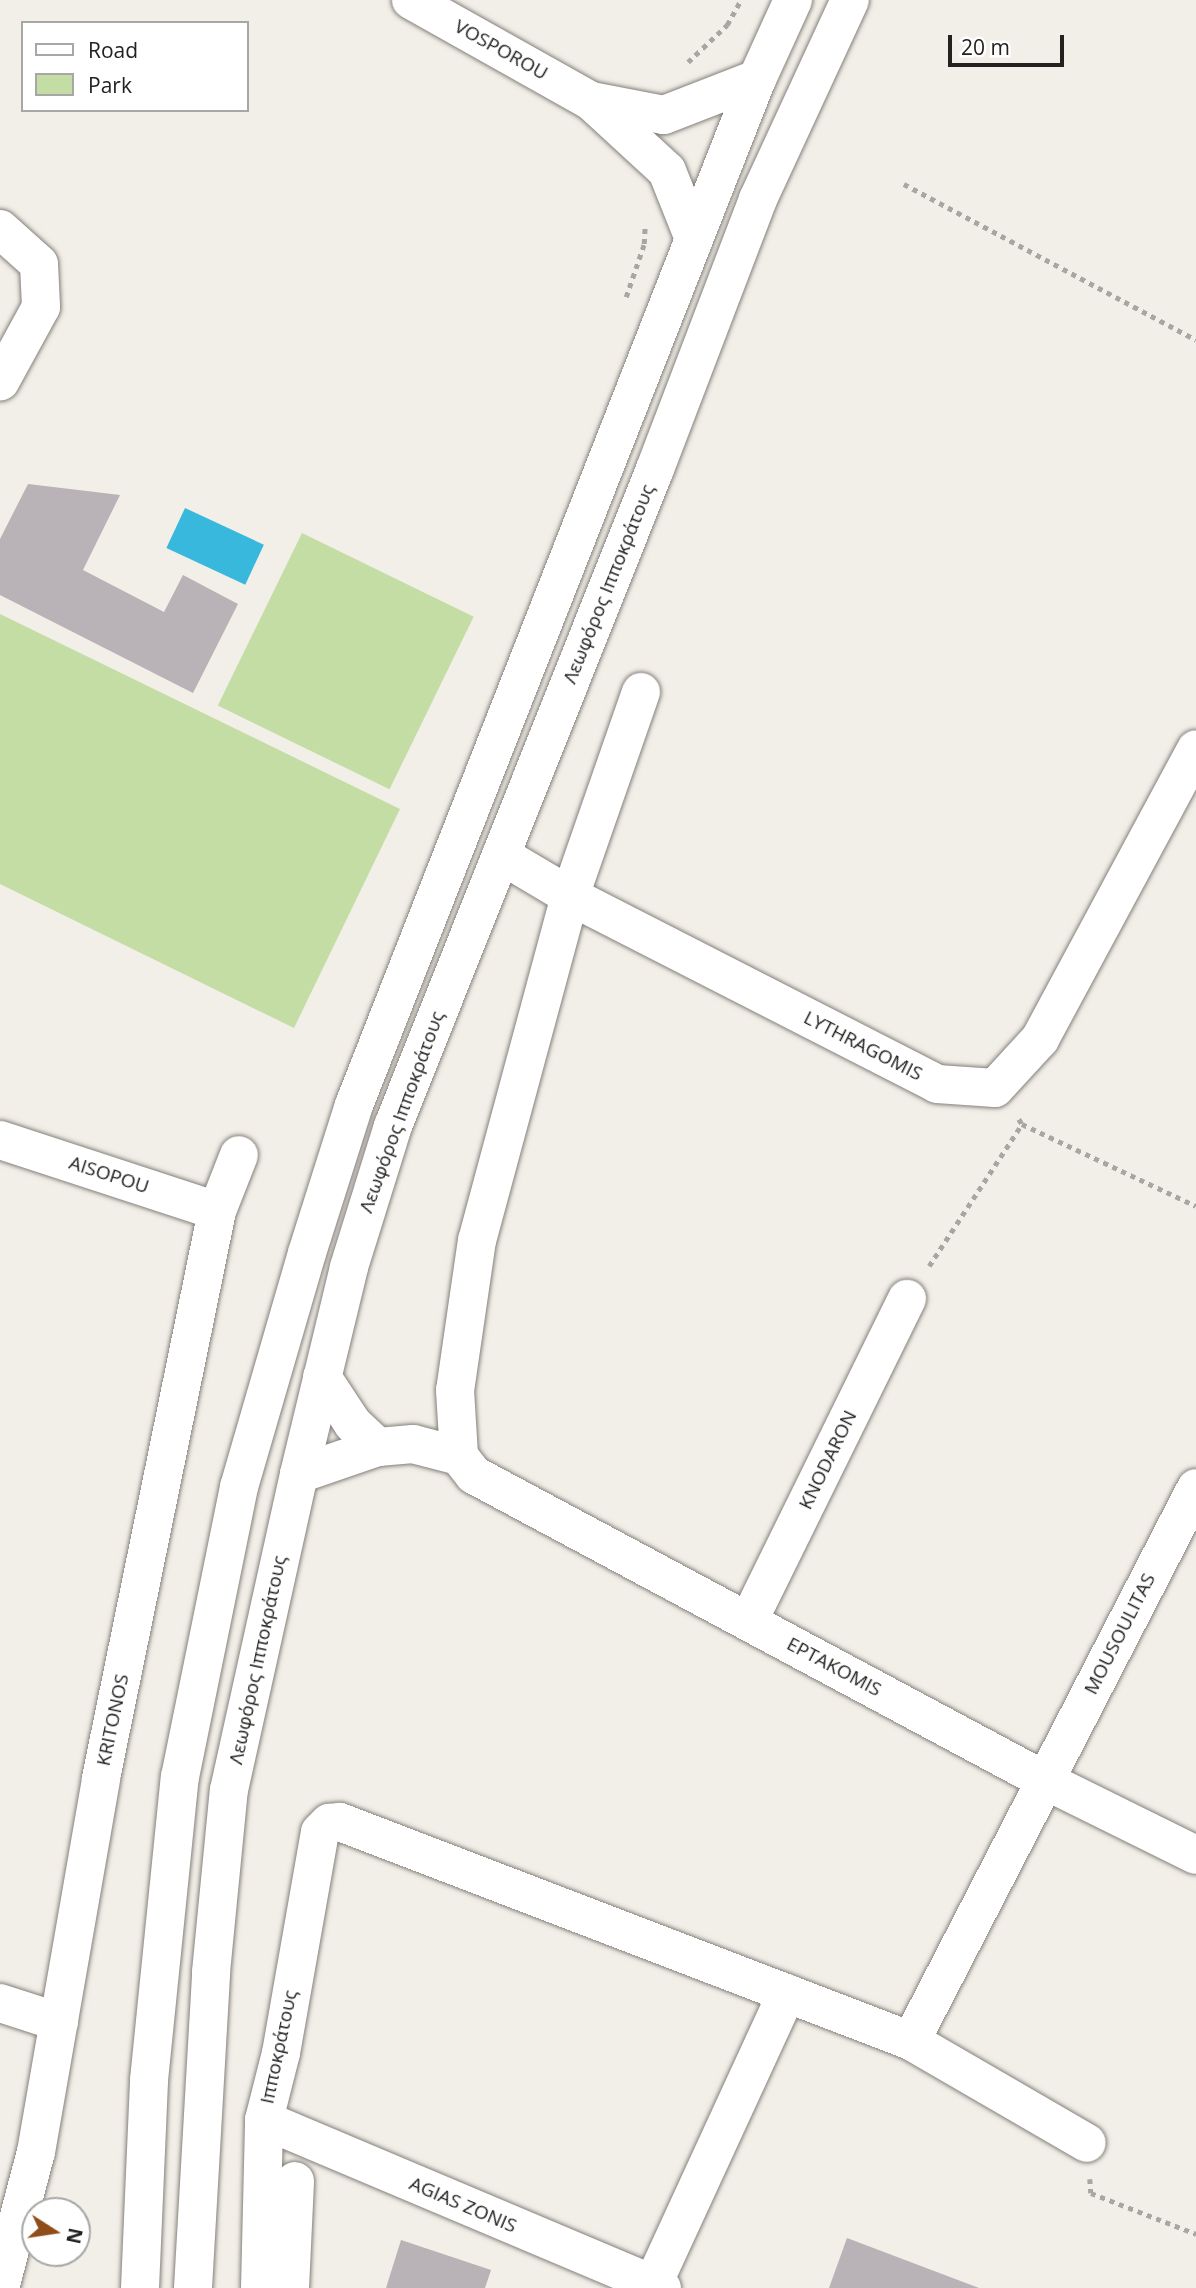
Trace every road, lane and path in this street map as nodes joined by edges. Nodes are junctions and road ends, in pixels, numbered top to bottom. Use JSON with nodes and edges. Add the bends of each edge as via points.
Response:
{"nodes":[{"id":1,"x":411,"y":0,"type":"edge"},
{"id":2,"x":741,"y":0,"type":"edge"},
{"id":3,"x":793,"y":0,"type":"edge"},
{"id":4,"x":850,"y":0,"type":"edge"},
{"id":5,"x":687,"y":63,"type":"dead end"},
{"id":6,"x":757,"y":79,"type":"junction"},
{"id":7,"x":591,"y":101,"type":"junction"},
{"id":8,"x":904,"y":184,"type":"dead end"},
{"id":9,"x":0,"y":229,"type":"edge"},
{"id":10,"x":694,"y":239,"type":"junction"},
{"id":11,"x":1196,"y":340,"type":"edge"},
{"id":12,"x":0,"y":382,"type":"edge"},
{"id":13,"x":641,"y":692,"type":"dead end"},
{"id":14,"x":1196,"y":749,"type":"edge"},
{"id":15,"x":500,"y":855,"type":"junction"},
{"id":16,"x":570,"y":896,"type":"junction"},
{"id":17,"x":995,"y":1087,"type":"junction"},
{"id":18,"x":1023,"y":1124,"type":"junction"},
{"id":19,"x":0,"y":1140,"type":"edge"},
{"id":20,"x":239,"y":1154,"type":"dead end"},
{"id":21,"x":1196,"y":1206,"type":"edge"},
{"id":22,"x":217,"y":1211,"type":"junction"},
{"id":23,"x":907,"y":1299,"type":"joint"},
{"id":24,"x":322,"y":1377,"type":"junction"},
{"id":25,"x":378,"y":1447,"type":"junction"},
{"id":26,"x":466,"y":1465,"type":"junction"},
{"id":27,"x":299,"y":1474,"type":"junction"},
{"id":28,"x":1196,"y":1488,"type":"edge"},
{"id":29,"x":748,"y":1620,"type":"junction"},
{"id":30,"x":1044,"y":1780,"type":"junction"},
{"id":31,"x":1196,"y":1855,"type":"edge"},
{"id":32,"x":787,"y":1993,"type":"junction"},
{"id":33,"x":0,"y":2003,"type":"edge"},
{"id":34,"x":59,"y":2022,"type":"junction"},
{"id":35,"x":911,"y":2041,"type":"junction"},
{"id":36,"x":264,"y":2120,"type":"junction"},
{"id":37,"x":1087,"y":2143,"type":"joint"},
{"id":38,"x":295,"y":2181,"type":"dead end"},
{"id":39,"x":1196,"y":2234,"type":"edge"},
{"id":40,"x":658,"y":2286,"type":"edge"},
{"id":41,"x":0,"y":2288,"type":"edge"},
{"id":42,"x":140,"y":2288,"type":"edge"},
{"id":43,"x":193,"y":2288,"type":"edge"},
{"id":44,"x":260,"y":2288,"type":"edge"},
{"id":45,"x":290,"y":2288,"type":"edge"}],
"edges":[{"from":1,"to":7,"type":"street","name":"VOSPOROU"},
{"from":2,"to":5,"type":"path","via":[[727,25]]},
{"from":3,"to":6,"type":"street"},
{"from":4,"to":15,"type":"street","name":"Λεωφόρος Ιπποκράτους","via":[[758,199]]},
{"from":6,"to":7,"type":"street","via":[[664,115]]},
{"from":6,"to":10,"type":"street"},
{"from":7,"to":10,"type":"street","via":[[667,171]]},
{"from":8,"to":11,"type":"path"},
{"from":9,"to":12,"type":"street","via":[[39,264],[41,307]]},
{"from":10,"to":42,"type":"street","via":[[354,1105],[239,1487],[180,1777],[149,2080]]},
{"from":13,"to":16,"type":"street"},
{"from":14,"to":17,"type":"street","via":[[1040,1039]]},
{"from":15,"to":16,"type":"street","name":"LYTHRAGOMIS"},
{"from":15,"to":24,"type":"street","name":"Λεωφόρος Ιπποκράτους","via":[[393,1126],[349,1267]]},
{"from":16,"to":17,"type":"street","name":"LYTHRAGOMIS","via":[[937,1084]]},
{"from":16,"to":26,"type":"street","via":[[477,1240],[455,1390]]},
{"from":17,"to":18,"type":"path"},
{"from":18,"to":21,"type":"path"},
{"from":18,"to":23,"type":"path"},
{"from":19,"to":22,"type":"street","name":"AISOPOU"},
{"from":20,"to":22,"type":"street","name":"KRITONOS"},
{"from":22,"to":34,"type":"street","name":"KRITONOS","via":[[101,1778]]},
{"from":23,"to":29,"type":"street","name":"KNODARON"},
{"from":24,"to":25,"type":"street","via":[[353,1424]]},
{"from":24,"to":27,"type":"street","name":"Λεωφόρος Ιπποκράτους"},
{"from":25,"to":26,"type":"street","name":"EPTAKOMIS","via":[[413,1444]]},
{"from":25,"to":27,"type":"street","name":"EPTAKOMIS"},
{"from":26,"to":29,"type":"street","name":"EPTAKOMIS"},
{"from":27,"to":43,"type":"street","name":"Λεωφόρος Ιπποκράτους","via":[[229,1790],[211,1972]]},
{"from":28,"to":30,"type":"street","name":"MOUSOULITAS"},
{"from":29,"to":30,"type":"street","name":"EPTAKOMIS"},
{"from":30,"to":31,"type":"street","name":"EPTAKOMIS"},
{"from":30,"to":35,"type":"street","name":"MOUSOULITAS"},
{"from":32,"to":35,"type":"street"},
{"from":32,"to":36,"type":"street","name":"Ιπποκράτους","via":[[340,1822],[329,1823],[320,1832],[281,2053]]},
{"from":32,"to":40,"type":"street"},
{"from":33,"to":34,"type":"street"},
{"from":34,"to":41,"type":"street","name":"KRITONOS","via":[[36,2152]]},
{"from":35,"to":37,"type":"street"},
{"from":36,"to":40,"type":"street","name":"AGIAS ZONIS"},
{"from":36,"to":44,"type":"street","name":"Ιπποκράτους"},
{"from":37,"to":39,"type":"path","via":[[1091,2193]]},
{"from":38,"to":45,"type":"street"}]}
